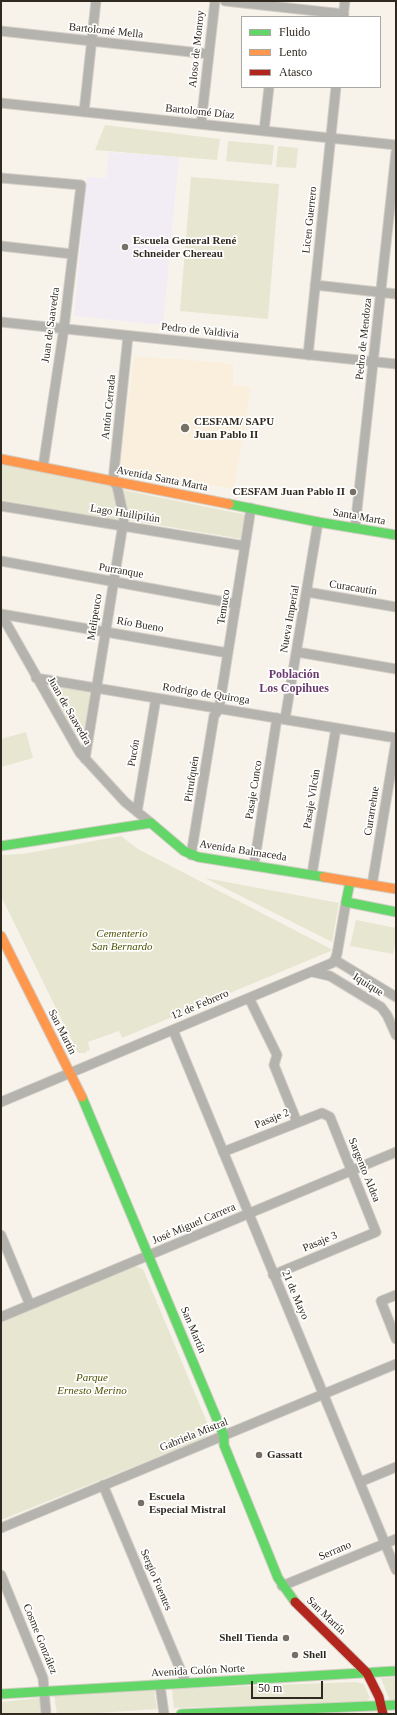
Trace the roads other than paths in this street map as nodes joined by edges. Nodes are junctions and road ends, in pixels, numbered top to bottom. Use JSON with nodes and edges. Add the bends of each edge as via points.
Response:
{"nodes":[{"id":1,"x":96,"y":1,"type":"edge"},
{"id":2,"x":214,"y":1,"type":"edge"},
{"id":3,"x":225,"y":1,"type":"edge"},
{"id":4,"x":345,"y":1,"type":"edge"},
{"id":5,"x":278,"y":4,"type":"edge"},
{"id":6,"x":277,"y":16,"type":"edge"},
{"id":7,"x":344,"y":16,"type":"edge"},
{"id":8,"x":1,"y":31,"type":"edge"},
{"id":9,"x":92,"y":41,"type":"junction"},
{"id":10,"x":209,"y":54,"type":"junction"},
{"id":11,"x":269,"y":88,"type":"edge"},
{"id":12,"x":336,"y":88,"type":"edge"},
{"id":13,"x":1,"y":102,"type":"edge"},
{"id":14,"x":84,"y":112,"type":"junction"},
{"id":15,"x":201,"y":124,"type":"junction"},
{"id":16,"x":264,"y":131,"type":"junction"},
{"id":17,"x":330,"y":138,"type":"junction"},
{"id":18,"x":396,"y":145,"type":"edge"},
{"id":19,"x":396,"y":152,"type":"edge"},
{"id":20,"x":1,"y":178,"type":"edge"},
{"id":21,"x":1,"y":246,"type":"edge"},
{"id":22,"x":72,"y":254,"type":"junction"},
{"id":23,"x":315,"y":285,"type":"junction"},
{"id":24,"x":381,"y":292,"type":"junction"},
{"id":25,"x":396,"y":294,"type":"edge"},
{"id":26,"x":1,"y":322,"type":"edge"},
{"id":27,"x":64,"y":328,"type":"junction"},
{"id":28,"x":128,"y":336,"type":"junction"},
{"id":29,"x":308,"y":355,"type":"junction"},
{"id":30,"x":373,"y":362,"type":"junction"},
{"id":31,"x":396,"y":364,"type":"edge"},
{"id":32,"x":1,"y":459,"type":"edge"},
{"id":33,"x":43,"y":467,"type":"junction"},
{"id":34,"x":113,"y":481,"type":"junction"},
{"id":35,"x":1,"y":506,"type":"edge"},
{"id":36,"x":251,"y":508,"type":"junction"},
{"id":37,"x":318,"y":522,"type":"junction"},
{"id":38,"x":123,"y":525,"type":"junction"},
{"id":39,"x":355,"y":528,"type":"junction"},
{"id":40,"x":396,"y":535,"type":"edge"},
{"id":41,"x":245,"y":546,"type":"junction"},
{"id":42,"x":1,"y":561,"type":"edge"},
{"id":43,"x":113,"y":582,"type":"junction"},
{"id":44,"x":307,"y":592,"type":"junction"},
{"id":45,"x":236,"y":604,"type":"junction"},
{"id":46,"x":396,"y":607,"type":"edge"},
{"id":47,"x":1,"y":614,"type":"edge"},
{"id":48,"x":105,"y":632,"type":"junction"},
{"id":49,"x":297,"y":652,"type":"junction"},
{"id":50,"x":228,"y":653,"type":"junction"},
{"id":51,"x":396,"y":669,"type":"edge"},
{"id":52,"x":36,"y":678,"type":"junction"},
{"id":53,"x":96,"y":688,"type":"junction"},
{"id":54,"x":156,"y":698,"type":"junction"},
{"id":55,"x":219,"y":709,"type":"junction"},
{"id":56,"x":281,"y":719,"type":"junction"},
{"id":57,"x":336,"y":728,"type":"junction"},
{"id":58,"x":396,"y":738,"type":"edge"},
{"id":59,"x":396,"y":741,"type":"edge"},
{"id":60,"x":85,"y":759,"type":"junction"},
{"id":61,"x":137,"y":812,"type":"junction"},
{"id":62,"x":151,"y":823,"type":"junction"},
{"id":63,"x":1,"y":846,"type":"edge"},
{"id":64,"x":191,"y":855,"type":"junction"},
{"id":65,"x":254,"y":865,"type":"junction"},
{"id":66,"x":312,"y":874,"type":"junction"},
{"id":67,"x":350,"y":882,"type":"junction"},
{"id":68,"x":372,"y":885,"type":"junction"},
{"id":69,"x":396,"y":889,"type":"edge"},
{"id":70,"x":346,"y":902,"type":"junction"},
{"id":71,"x":396,"y":912,"type":"edge"},
{"id":72,"x":1,"y":936,"type":"edge"},
{"id":73,"x":5,"y":954,"type":"edge"},
{"id":74,"x":335,"y":960,"type":"junction"},
{"id":75,"x":310,"y":972,"type":"junction"},
{"id":76,"x":335,"y":978,"type":"junction"},
{"id":77,"x":396,"y":996,"type":"edge"},
{"id":78,"x":249,"y":998,"type":"junction"},
{"id":79,"x":172,"y":1030,"type":"junction"},
{"id":80,"x":396,"y":1035,"type":"edge"},
{"id":81,"x":71,"y":1073,"type":"junction"},
{"id":82,"x":1,"y":1102,"type":"edge"},
{"id":83,"x":330,"y":1117,"type":"joint"},
{"id":84,"x":297,"y":1122,"type":"junction"},
{"id":85,"x":223,"y":1152,"type":"junction"},
{"id":86,"x":396,"y":1152,"type":"edge"},
{"id":87,"x":351,"y":1170,"type":"junction"},
{"id":88,"x":248,"y":1214,"type":"junction"},
{"id":89,"x":376,"y":1232,"type":"joint"},
{"id":90,"x":1,"y":1235,"type":"edge"},
{"id":91,"x":149,"y":1256,"type":"junction"},
{"id":92,"x":273,"y":1275,"type":"junction"},
{"id":93,"x":396,"y":1294,"type":"edge"},
{"id":94,"x":30,"y":1305,"type":"junction"},
{"id":95,"x":1,"y":1317,"type":"edge"},
{"id":96,"x":396,"y":1339,"type":"edge"},
{"id":97,"x":396,"y":1364,"type":"edge"},
{"id":98,"x":323,"y":1395,"type":"junction"},
{"id":99,"x":224,"y":1436,"type":"junction"},
{"id":100,"x":396,"y":1467,"type":"edge"},
{"id":101,"x":360,"y":1482,"type":"junction"},
{"id":102,"x":103,"y":1486,"type":"junction"},
{"id":103,"x":1,"y":1528,"type":"edge"},
{"id":104,"x":396,"y":1539,"type":"edge"},
{"id":105,"x":385,"y":1543,"type":"junction"},
{"id":106,"x":396,"y":1570,"type":"edge"},
{"id":107,"x":1,"y":1575,"type":"edge"},
{"id":108,"x":282,"y":1586,"type":"junction"},
{"id":109,"x":396,"y":1671,"type":"edge"},
{"id":110,"x":367,"y":1673,"type":"junction"},
{"id":111,"x":186,"y":1683,"type":"junction"},
{"id":112,"x":160,"y":1685,"type":"junction"},
{"id":113,"x":45,"y":1691,"type":"junction"},
{"id":114,"x":1,"y":1694,"type":"edge"},
{"id":115,"x":396,"y":1705,"type":"edge"},
{"id":116,"x":382,"y":1710,"type":"edge"},
{"id":117,"x":46,"y":1714,"type":"edge"},
{"id":118,"x":164,"y":1714,"type":"edge"},
{"id":119,"x":181,"y":1714,"type":"edge"}],
"edges":[{"from":1,"to":9,"type":"street"},
{"from":2,"to":10,"type":"street","name":"Aloso de Monroy"},
{"from":3,"to":5,"type":"street"},
{"from":4,"to":7,"type":"street"},
{"from":5,"to":6,"type":"street"},
{"from":5,"to":7,"type":"street"},
{"from":8,"to":9,"type":"street","name":"Bartolomé Mella"},
{"from":9,"to":10,"type":"street","name":"Bartolomé Mella"},
{"from":9,"to":14,"type":"street"},
{"from":10,"to":15,"type":"street","name":"Aloso de Monroy"},
{"from":11,"to":16,"type":"street"},
{"from":12,"to":17,"type":"street","name":"Licen Guerrero"},
{"from":13,"to":14,"type":"street","name":"Bartolomé Díaz"},
{"from":14,"to":15,"type":"street","name":"Bartolomé Díaz"},
{"from":15,"to":16,"type":"street","name":"Bartolomé Díaz"},
{"from":16,"to":17,"type":"street","name":"Bartolomé Díaz"},
{"from":17,"to":18,"type":"street","name":"Bartolomé Díaz"},
{"from":17,"to":23,"type":"street","name":"Licen Guerrero"},
{"from":19,"to":24,"type":"street","name":"Pedro de Mendoza"},
{"from":20,"to":22,"type":"street","name":"Juan de Saavedra","via":[[80,185]]},
{"from":21,"to":22,"type":"street"},
{"from":22,"to":27,"type":"street","name":"Juan de Saavedra"},
{"from":23,"to":24,"type":"street"},
{"from":23,"to":29,"type":"street","name":"Licen Guerrero"},
{"from":24,"to":25,"type":"street"},
{"from":24,"to":30,"type":"street","name":"Pedro de Mendoza"},
{"from":26,"to":27,"type":"street","name":"Pedro de Valdivia"},
{"from":27,"to":28,"type":"street","name":"Pedro de Valdivia"},
{"from":27,"to":33,"type":"street","name":"Juan de Saavedra"},
{"from":28,"to":29,"type":"street","name":"Pedro de Valdivia"},
{"from":28,"to":34,"type":"street","name":"Antón Cerrada"},
{"from":29,"to":30,"type":"street","name":"Pedro de Valdivia"},
{"from":30,"to":31,"type":"street","name":"Pedro de Valdivia"},
{"from":30,"to":39,"type":"street","name":"Pedro de Mendoza"},
{"from":32,"to":33,"type":"street","name":"Avenida Santa Marta"},
{"from":33,"to":34,"type":"street","name":"Avenida Santa Marta"},
{"from":34,"to":36,"type":"street","name":"Avenida Santa Marta"},
{"from":34,"to":38,"type":"street","name":"Melipeuco","via":[[117,486],[124,518]]},
{"from":35,"to":38,"type":"street","name":"Lago Huilipilún"},
{"from":36,"to":37,"type":"street","name":"Avenida Santa Marta"},
{"from":36,"to":41,"type":"street","name":"Temuco"},
{"from":37,"to":39,"type":"street","name":"Santa Marta"},
{"from":37,"to":44,"type":"street","name":"Nueva Imperial"},
{"from":38,"to":41,"type":"street","name":"Lago Huilipilún"},
{"from":38,"to":43,"type":"street","name":"Melipeuco"},
{"from":39,"to":40,"type":"street","name":"Santa Marta"},
{"from":41,"to":45,"type":"street","name":"Temuco"},
{"from":42,"to":43,"type":"street","name":"Purranque"},
{"from":43,"to":45,"type":"street","name":"Purranque"},
{"from":43,"to":48,"type":"street","name":"Melipeuco"},
{"from":44,"to":46,"type":"street","name":"Curacautín"},
{"from":44,"to":49,"type":"street","name":"Nueva Imperial"},
{"from":45,"to":50,"type":"street","name":"Temuco"},
{"from":47,"to":48,"type":"street","name":"Río Bueno"},
{"from":47,"to":52,"type":"street","name":"Juan de Saavedra"},
{"from":48,"to":50,"type":"street","name":"Río Bueno"},
{"from":48,"to":53,"type":"street","name":"Melipeuco"},
{"from":49,"to":51,"type":"street"},
{"from":49,"to":56,"type":"street","name":"Nueva Imperial"},
{"from":50,"to":55,"type":"street","name":"Temuco"},
{"from":52,"to":53,"type":"street","name":"Rodrigo de Quiroga"},
{"from":52,"to":60,"type":"street","name":"Juan de Saavedra"},
{"from":53,"to":54,"type":"street","name":"Rodrigo de Quiroga"},
{"from":53,"to":60,"type":"street","name":"Melipeuco"},
{"from":54,"to":55,"type":"street","name":"Rodrigo de Quiroga"},
{"from":54,"to":61,"type":"street","name":"Pucón"},
{"from":55,"to":56,"type":"street","name":"Rodrigo de Quiroga"},
{"from":55,"to":64,"type":"street","name":"Pitrufquén","via":[[214,716]]},
{"from":56,"to":57,"type":"street","name":"Rodrigo de Quiroga"},
{"from":56,"to":65,"type":"street","name":"Pasaje Cunco"},
{"from":57,"to":58,"type":"street","name":"Rodrigo de Quiroga"},
{"from":57,"to":66,"type":"street","name":"Pasaje Vilcún"},
{"from":59,"to":68,"type":"street","name":"Curarrehue"},
{"from":60,"to":61,"type":"street","name":"Juan de Saavedra"},
{"from":61,"to":62,"type":"street","name":"Juan de Saavedra"},
{"from":62,"to":63,"type":"street"},
{"from":62,"to":64,"type":"street","name":"Avenida Balmaceda"},
{"from":64,"to":65,"type":"street","name":"Avenida Balmaceda"},
{"from":65,"to":66,"type":"street","name":"Avenida Balmaceda"},
{"from":66,"to":67,"type":"street","name":"Avenida Balmaceda"},
{"from":67,"to":68,"type":"street","name":"Avenida Balmaceda"},
{"from":67,"to":70,"type":"street"},
{"from":68,"to":69,"type":"street","name":"Avenida Balmaceda"},
{"from":70,"to":71,"type":"street"},
{"from":70,"to":74,"type":"street"},
{"from":72,"to":73,"type":"street","name":"San Martín"},
{"from":73,"to":81,"type":"street","name":"San Martín"},
{"from":74,"to":75,"type":"street","name":"12 de Febrero"},
{"from":74,"to":76,"type":"street","name":"Iquique"},
{"from":74,"to":77,"type":"street"},
{"from":75,"to":76,"type":"street","name":"Iquique"},
{"from":75,"to":78,"type":"street","name":"12 de Febrero"},
{"from":76,"to":80,"type":"street","name":"Iquique","via":[[384,1010]]},
{"from":78,"to":79,"type":"street","name":"12 de Febrero"},
{"from":78,"to":84,"type":"street","via":[[277,1055],[274,1065]]},
{"from":79,"to":81,"type":"street","name":"12 de Febrero"},
{"from":79,"to":85,"type":"street","name":"21 de Mayo"},
{"from":81,"to":82,"type":"street","name":"12 de Febrero"},
{"from":81,"to":91,"type":"street","name":"San Martín"},
{"from":83,"to":84,"type":"street","name":"Pasaje 2","via":[[322,1112]]},
{"from":83,"to":87,"type":"street","name":"Sargento Aldea"},
{"from":84,"to":85,"type":"street","name":"Pasaje 2"},
{"from":85,"to":88,"type":"street","name":"21 de Mayo"},
{"from":86,"to":87,"type":"street","name":"José Miguel Carrera"},
{"from":87,"to":88,"type":"street","name":"José Miguel Carrera"},
{"from":87,"to":89,"type":"street","name":"Sargento Aldea"},
{"from":88,"to":91,"type":"street","name":"José Miguel Carrera"},
{"from":88,"to":92,"type":"street","name":"21 de Mayo"},
{"from":89,"to":92,"type":"street","name":"Pasaje 3"},
{"from":90,"to":94,"type":"street"},
{"from":91,"to":94,"type":"street","name":"José Miguel Carrera"},
{"from":91,"to":99,"type":"street","name":"San Martín"},
{"from":92,"to":98,"type":"street","name":"21 de Mayo"},
{"from":93,"to":96,"type":"street","via":[[381,1301]]},
{"from":94,"to":95,"type":"street","name":"José Miguel Carrera"},
{"from":97,"to":98,"type":"street","name":"Gabriela Mistral"},
{"from":98,"to":99,"type":"street","name":"Gabriela Mistral"},
{"from":98,"to":101,"type":"street","name":"21 de Mayo"},
{"from":99,"to":102,"type":"street","name":"Gabriela Mistral"},
{"from":99,"to":108,"type":"street","name":"San Martín","via":[[224,1445]]},
{"from":100,"to":101,"type":"street"},
{"from":101,"to":105,"type":"street","name":"21 de Mayo"},
{"from":102,"to":103,"type":"street","name":"Gabriela Mistral"},
{"from":102,"to":111,"type":"street","name":"Sergio Fuentes"},
{"from":104,"to":105,"type":"street","name":"Serrano"},
{"from":105,"to":106,"type":"street","name":"21 de Mayo"},
{"from":105,"to":108,"type":"street","name":"Serrano"},
{"from":107,"to":113,"type":"street","name":"Cosme González","via":[[41,1673]]},
{"from":108,"to":110,"type":"street","name":"San Martín","via":[[298,1606]]},
{"from":109,"to":110,"type":"street","name":"Avenida Colón Norte"},
{"from":110,"to":111,"type":"street","name":"Avenida Colón Norte"},
{"from":110,"to":116,"type":"street","name":"San Martín"},
{"from":111,"to":112,"type":"street","name":"Avenida Colón Norte"},
{"from":112,"to":113,"type":"street","name":"Avenida Colón Norte"},
{"from":112,"to":118,"type":"street"},
{"from":113,"to":114,"type":"street","name":"Avenida Colón Norte"},
{"from":113,"to":117,"type":"street","name":"Cosme González"},
{"from":115,"to":116,"type":"street"},
{"from":116,"to":119,"type":"street"}]}
